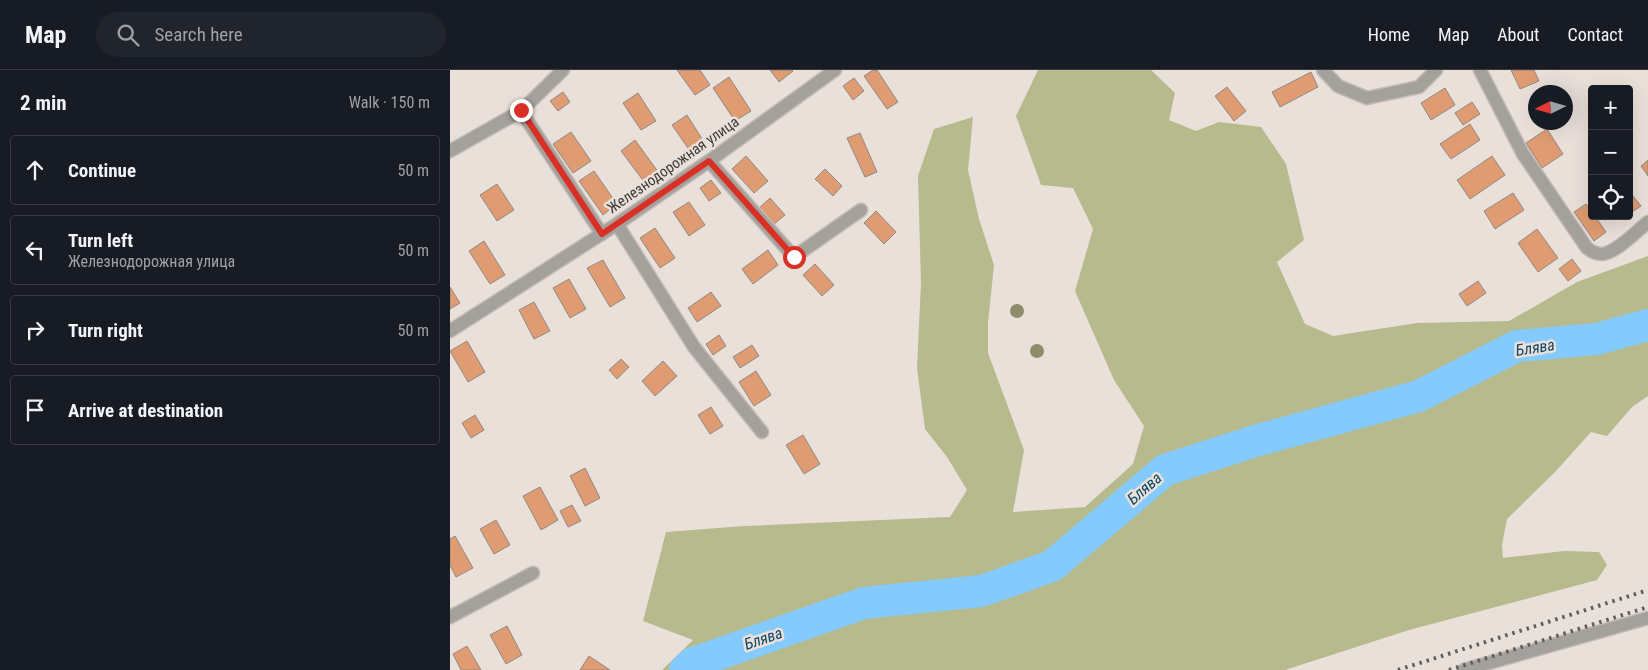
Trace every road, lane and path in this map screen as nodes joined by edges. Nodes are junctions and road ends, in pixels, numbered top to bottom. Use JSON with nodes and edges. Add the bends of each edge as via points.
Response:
{"nodes":[{"id":1,"x":563,"y":70,"type":"edge"},
{"id":2,"x":835,"y":70,"type":"edge"},
{"id":3,"x":1323,"y":70,"type":"edge"},
{"id":4,"x":1436,"y":70,"type":"edge"},
{"id":5,"x":1480,"y":70,"type":"edge"},
{"id":6,"x":521,"y":110,"type":"junction"},
{"id":7,"x":450,"y":151,"type":"edge"},
{"id":8,"x":709,"y":161,"type":"junction"},
{"id":9,"x":861,"y":210,"type":"dead end"},
{"id":10,"x":1648,"y":222,"type":"edge"},
{"id":11,"x":617,"y":224,"type":"junction"},
{"id":12,"x":602,"y":234,"type":"junction"},
{"id":13,"x":450,"y":331,"type":"edge"},
{"id":14,"x":762,"y":432,"type":"dead end"},
{"id":15,"x":533,"y":573,"type":"dead end"},
{"id":16,"x":450,"y":617,"type":"edge"},
{"id":17,"x":1648,"y":618,"type":"edge"},
{"id":18,"x":1464,"y":670,"type":"edge"}],
"edges":[{"from":1,"to":6,"type":"street"},
{"from":2,"to":8,"type":"street","name":"Железнодорожная улица"},
{"from":3,"to":4,"type":"street","via":[[1338,86],[1367,98],[1419,87]]},
{"from":5,"to":10,"type":"street","via":[[1522,154],[1587,248],[1602,254],[1612,251]]},
{"from":6,"to":7,"type":"street"},
{"from":6,"to":12,"type":"street"},
{"from":8,"to":9,"type":"street","via":[[794,257]]},
{"from":8,"to":11,"type":"street","name":"Железнодорожная улица"},
{"from":11,"to":12,"type":"street","name":"Железнодорожная улица"},
{"from":11,"to":14,"type":"street","via":[[694,347]]},
{"from":12,"to":13,"type":"street","name":"Железнодорожная улица"},
{"from":15,"to":16,"type":"street"},
{"from":17,"to":18,"type":"street"}]}
